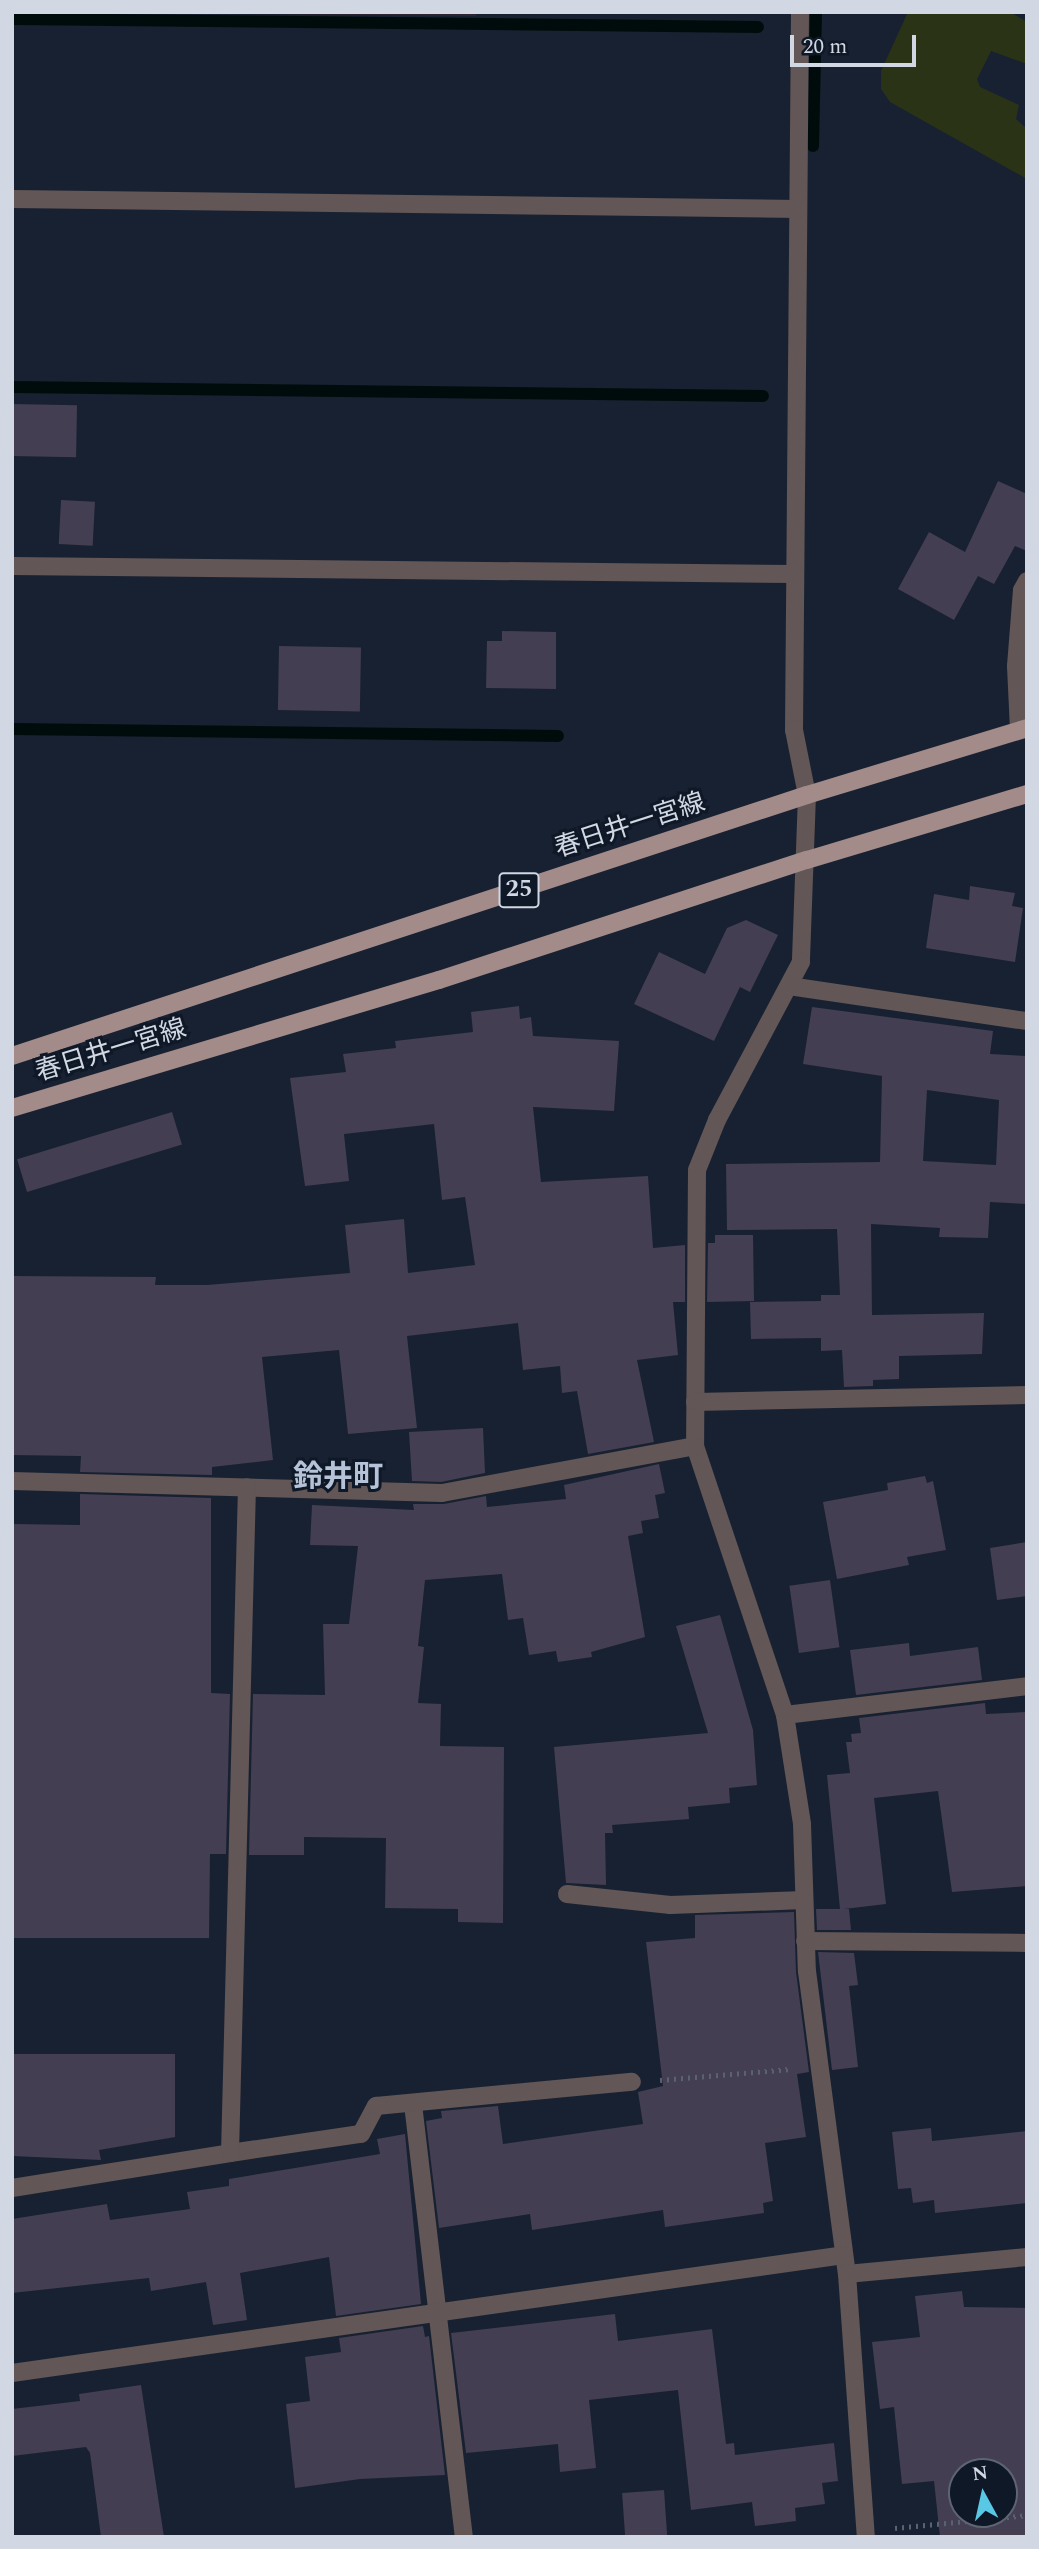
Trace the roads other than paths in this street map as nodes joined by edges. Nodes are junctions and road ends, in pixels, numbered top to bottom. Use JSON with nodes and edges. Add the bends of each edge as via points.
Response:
{"nodes":[{"id":1,"x":800,"y":12,"type":"edge"},
{"id":2,"x":12,"y":199,"type":"edge"},
{"id":3,"x":798,"y":209,"type":"junction"},
{"id":4,"x":12,"y":566,"type":"edge"},
{"id":5,"x":795,"y":574,"type":"junction"},
{"id":6,"x":1027,"y":581,"type":"edge"},
{"id":7,"x":1023,"y":729,"type":"edge"},
{"id":8,"x":1027,"y":794,"type":"edge"},
{"id":9,"x":807,"y":795,"type":"junction"},
{"id":10,"x":807,"y":860,"type":"junction"},
{"id":11,"x":789,"y":986,"type":"junction"},
{"id":12,"x":1027,"y":1021,"type":"edge"},
{"id":13,"x":12,"y":1056,"type":"edge"},
{"id":14,"x":12,"y":1108,"type":"edge"},
{"id":15,"x":1027,"y":1395,"type":"edge"},
{"id":16,"x":695,"y":1402,"type":"junction"},
{"id":17,"x":695,"y":1446,"type":"junction"},
{"id":18,"x":12,"y":1482,"type":"edge"},
{"id":19,"x":247,"y":1488,"type":"junction"},
{"id":20,"x":1027,"y":1686,"type":"edge"},
{"id":21,"x":785,"y":1715,"type":"junction"},
{"id":22,"x":567,"y":1894,"type":"dead end"},
{"id":23,"x":804,"y":1900,"type":"junction"},
{"id":24,"x":805,"y":1941,"type":"junction"},
{"id":25,"x":1027,"y":1943,"type":"edge"},
{"id":26,"x":632,"y":2082,"type":"road end"},
{"id":27,"x":412,"y":2104,"type":"junction"},
{"id":28,"x":230,"y":2153,"type":"junction"},
{"id":29,"x":12,"y":2189,"type":"edge"},
{"id":30,"x":844,"y":2255,"type":"junction"},
{"id":31,"x":1027,"y":2257,"type":"edge"},
{"id":32,"x":847,"y":2274,"type":"junction"},
{"id":33,"x":439,"y":2313,"type":"junction"},
{"id":34,"x":12,"y":2373,"type":"edge"},
{"id":35,"x":866,"y":2534,"type":"edge"},
{"id":36,"x":464,"y":2537,"type":"edge"}],
"edges":[{"from":1,"to":3,"type":"street"},
{"from":2,"to":3,"type":"street"},
{"from":3,"to":5,"type":"street"},
{"from":4,"to":5,"type":"street"},
{"from":5,"to":9,"type":"street","via":[[793,730]]},
{"from":6,"to":7,"type":"street","via":[[1022,590],[1016,666]]},
{"from":7,"to":9,"type":"main road","name":"春日井一宮線","number":"25"},
{"from":8,"to":10,"type":"main road","name":"春日井一宮線","number":"25"},
{"from":9,"to":10,"type":"street"},
{"from":9,"to":13,"type":"main road","name":"春日井一宮線","number":"25"},
{"from":10,"to":11,"type":"street","via":[[801,962]]},
{"from":10,"to":14,"type":"main road","name":"春日井一宮線","number":"25","via":[[439,980]]},
{"from":11,"to":12,"type":"street"},
{"from":11,"to":16,"type":"street","via":[[717,1120],[697,1170]]},
{"from":15,"to":16,"type":"street"},
{"from":16,"to":17,"type":"street"},
{"from":17,"to":19,"type":"street","via":[[442,1493]]},
{"from":17,"to":21,"type":"street"},
{"from":18,"to":19,"type":"street"},
{"from":19,"to":28,"type":"street"},
{"from":20,"to":21,"type":"street"},
{"from":21,"to":23,"type":"street","via":[[802,1824]]},
{"from":22,"to":23,"type":"street","via":[[670,1905]]},
{"from":23,"to":24,"type":"street"},
{"from":24,"to":25,"type":"street"},
{"from":24,"to":30,"type":"street"},
{"from":26,"to":27,"type":"street"},
{"from":27,"to":28,"type":"street","via":[[376,2106],[361,2134]]},
{"from":27,"to":33,"type":"street"},
{"from":28,"to":29,"type":"street"},
{"from":30,"to":32,"type":"street"},
{"from":30,"to":33,"type":"street"},
{"from":31,"to":32,"type":"street"},
{"from":32,"to":35,"type":"street"},
{"from":33,"to":34,"type":"street"},
{"from":33,"to":36,"type":"street"}]}
